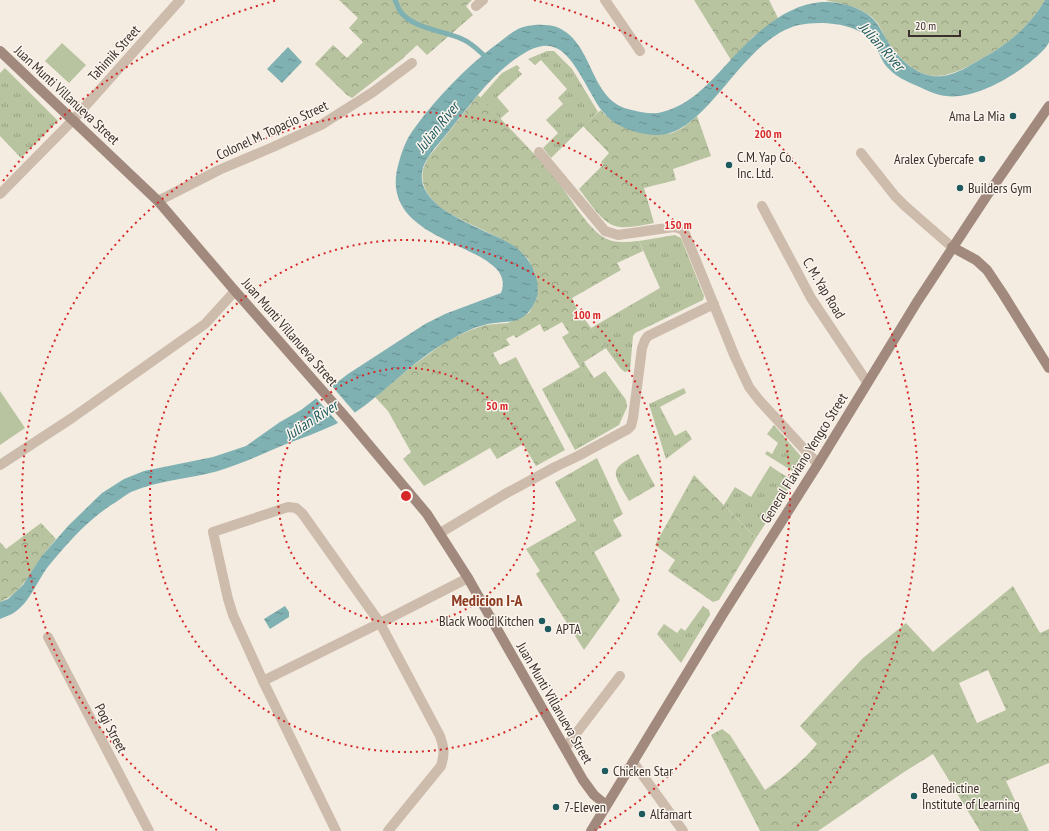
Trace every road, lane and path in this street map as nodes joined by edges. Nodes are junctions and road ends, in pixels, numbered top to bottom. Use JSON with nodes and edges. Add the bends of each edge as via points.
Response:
{"nodes":[{"id":1,"x":180,"y":0,"type":"edge"},
{"id":2,"x":605,"y":0,"type":"edge"},
{"id":3,"x":0,"y":51,"type":"edge"},
{"id":4,"x":640,"y":51,"type":"dead end"},
{"id":5,"x":412,"y":64,"type":"dead end"},
{"id":6,"x":1049,"y":106,"type":"edge"},
{"id":7,"x":72,"y":120,"type":"junction"},
{"id":8,"x":539,"y":152,"type":"dead end"},
{"id":9,"x":861,"y":153,"type":"dead end"},
{"id":10,"x":0,"y":194,"type":"edge"},
{"id":11,"x":158,"y":200,"type":"junction"},
{"id":12,"x":762,"y":206,"type":"dead end"},
{"id":13,"x":952,"y":247,"type":"junction"},
{"id":14,"x":235,"y":291,"type":"junction"},
{"id":15,"x":714,"y":304,"type":"junction"},
{"id":16,"x":1049,"y":368,"type":"edge"},
{"id":17,"x":867,"y":382,"type":"junction"},
{"id":18,"x":818,"y":464,"type":"junction"},
{"id":19,"x":0,"y":465,"type":"edge"},
{"id":20,"x":440,"y":533,"type":"junction"},
{"id":21,"x":468,"y":578,"type":"junction"},
{"id":22,"x":380,"y":623,"type":"junction"},
{"id":23,"x":48,"y":637,"type":"dead end"},
{"id":24,"x":620,"y":676,"type":"dead end"},
{"id":25,"x":263,"y":681,"type":"junction"},
{"id":26,"x":565,"y":748,"type":"junction"},
{"id":27,"x":633,"y":762,"type":"junction"},
{"id":28,"x":606,"y":806,"type":"junction"},
{"id":29,"x":149,"y":831,"type":"edge"},
{"id":30,"x":336,"y":831,"type":"edge"},
{"id":31,"x":388,"y":831,"type":"edge"},
{"id":32,"x":591,"y":831,"type":"edge"},
{"id":33,"x":682,"y":831,"type":"edge"}],
"edges":[{"from":1,"to":7,"type":"street","name":"Tahimik Street"},
{"from":2,"to":4,"type":"street"},
{"from":3,"to":7,"type":"street","name":"Juan Munti Villanueva Street"},
{"from":5,"to":11,"type":"street","name":"Colonel M. Topacio Street","via":[[321,124]]},
{"from":6,"to":13,"type":"street","name":"General Flaviano Yengco Street"},
{"from":7,"to":10,"type":"street","name":"Tahimik Street"},
{"from":7,"to":11,"type":"street","name":"Juan Munti Villanueva Street"},
{"from":8,"to":15,"type":"street","via":[[605,231],[618,235],[674,227],[684,231]]},
{"from":9,"to":13,"type":"street","via":[[900,201]]},
{"from":11,"to":14,"type":"street","name":"Juan Munti Villanueva Street"},
{"from":12,"to":17,"type":"street","name":"C. M. Yap Road","via":[[811,298]]},
{"from":13,"to":16,"type":"street","via":[[976,260],[986,270],[1004,294]]},
{"from":13,"to":17,"type":"street","name":"General Flaviano Yengco Street"},
{"from":14,"to":19,"type":"street","via":[[205,324],[72,418]]},
{"from":14,"to":20,"type":"street","name":"Juan Munti Villanueva Street","via":[[349,421]]},
{"from":15,"to":18,"type":"street","via":[[749,387]]},
{"from":15,"to":20,"type":"street","via":[[648,336],[645,340],[633,418],[628,429],[505,494]]},
{"from":17,"to":18,"type":"street","name":"General Flaviano Yengco Street"},
{"from":18,"to":27,"type":"street","name":"General Flaviano Yengco Street"},
{"from":20,"to":21,"type":"street","name":"Juan Munti Villanueva Street"},
{"from":21,"to":22,"type":"street"},
{"from":21,"to":26,"type":"street","name":"Juan Munti Villanueva Street"},
{"from":22,"to":25,"type":"street"},
{"from":22,"to":25,"type":"street","via":[[296,508],[288,507],[213,532],[233,615]]},
{"from":22,"to":31,"type":"street","via":[[444,747],[441,766]]},
{"from":23,"to":29,"type":"street","name":"Pogi Street"},
{"from":24,"to":26,"type":"street"},
{"from":25,"to":30,"type":"street"},
{"from":26,"to":28,"type":"street","name":"Juan Munti Villanueva Street","via":[[589,789]]},
{"from":27,"to":28,"type":"street","name":"General Flaviano Yengco Street"},
{"from":27,"to":33,"type":"street"},
{"from":28,"to":32,"type":"street","name":"General Flaviano Yengco Street"}]}
